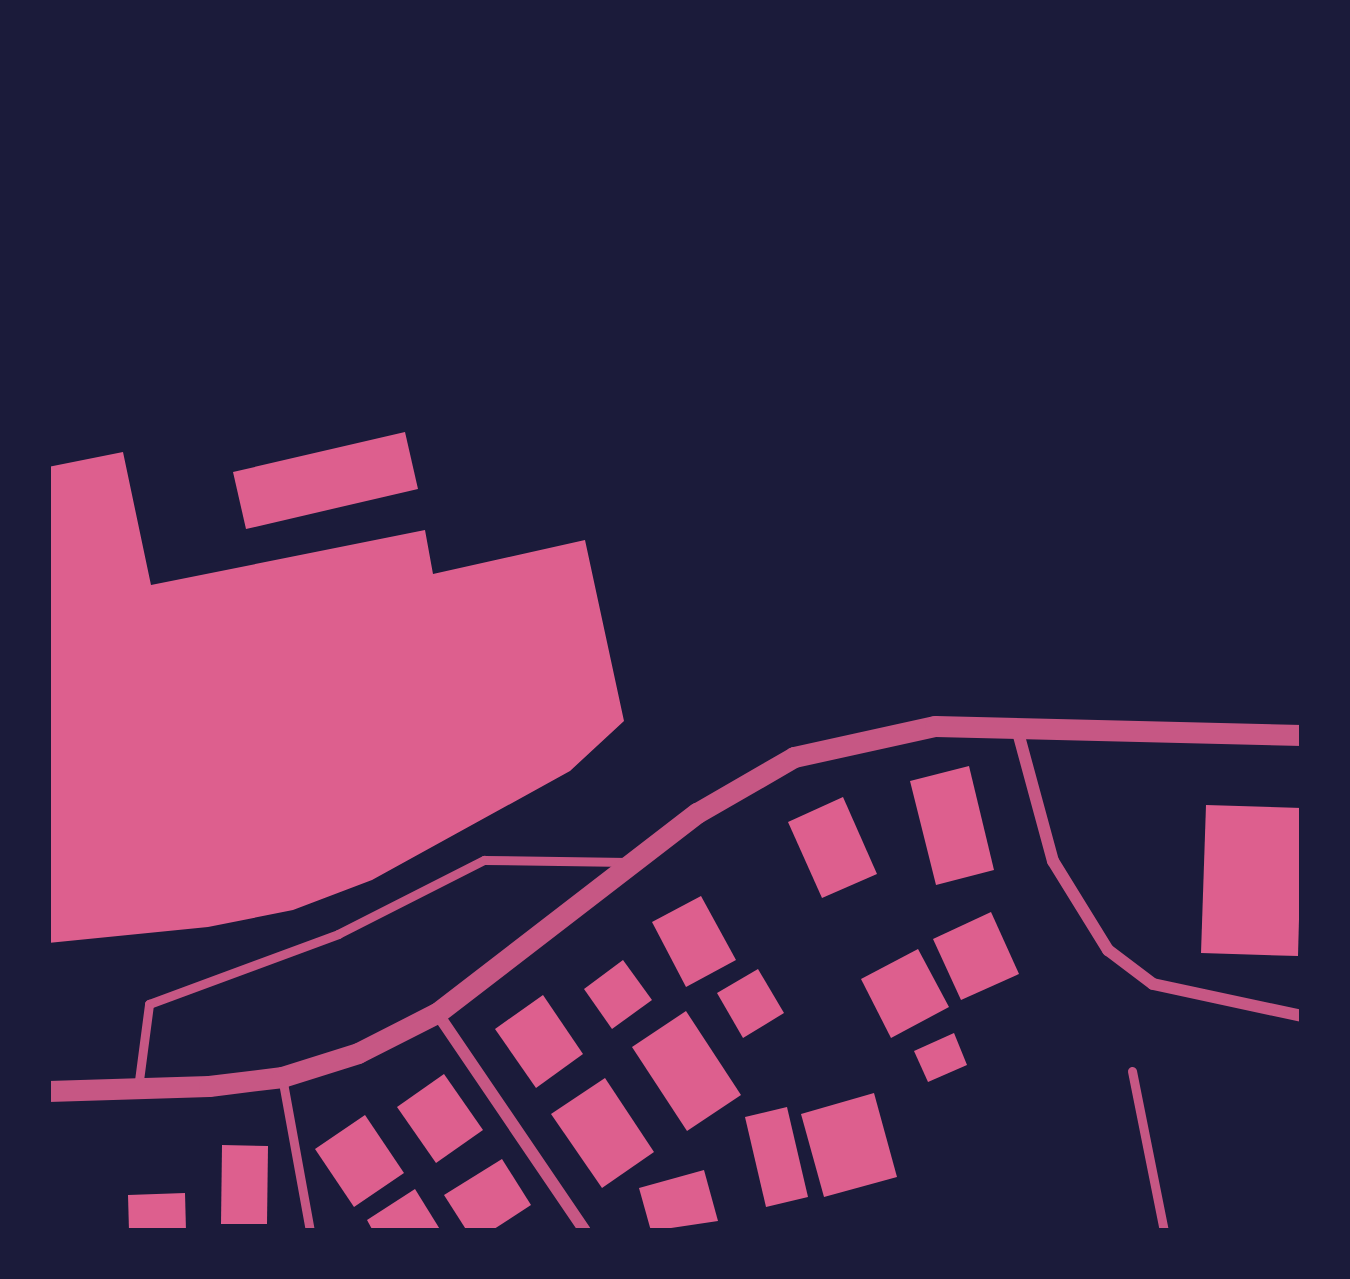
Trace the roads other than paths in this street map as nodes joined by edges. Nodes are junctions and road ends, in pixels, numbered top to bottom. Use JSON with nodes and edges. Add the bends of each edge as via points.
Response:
{"nodes":[{"id":1,"x":1016,"y":724,"type":"junction"},
{"id":2,"x":1302,"y":735,"type":"edge"},
{"id":3,"x":636,"y":862,"type":"junction"},
{"id":4,"x":437,"y":1013,"type":"junction"},
{"id":5,"x":1302,"y":1016,"type":"edge"},
{"id":6,"x":1132,"y":1071,"type":"dead end"},
{"id":7,"x":282,"y":1077,"type":"junction"},
{"id":8,"x":139,"y":1088,"type":"junction"},
{"id":9,"x":48,"y":1091,"type":"edge"},
{"id":10,"x":310,"y":1231,"type":"edge"},
{"id":11,"x":585,"y":1231,"type":"edge"},
{"id":12,"x":1164,"y":1231,"type":"edge"}],
"edges":[{"from":1,"to":2,"type":"street"},
{"from":1,"to":3,"type":"street","via":[[883,732],[794,757],[697,813]]},
{"from":1,"to":5,"type":"street","via":[[1053,861],[1108,950],[1153,984]]},
{"from":3,"to":4,"type":"street"},
{"from":3,"to":8,"type":"lane","via":[[484,860],[338,934],[148,1004]]},
{"from":4,"to":7,"type":"street","via":[[358,1054]]},
{"from":4,"to":11,"type":"street"},
{"from":6,"to":12,"type":"lane"},
{"from":7,"to":8,"type":"street"},
{"from":7,"to":10,"type":"lane"},
{"from":8,"to":9,"type":"street"}]}
